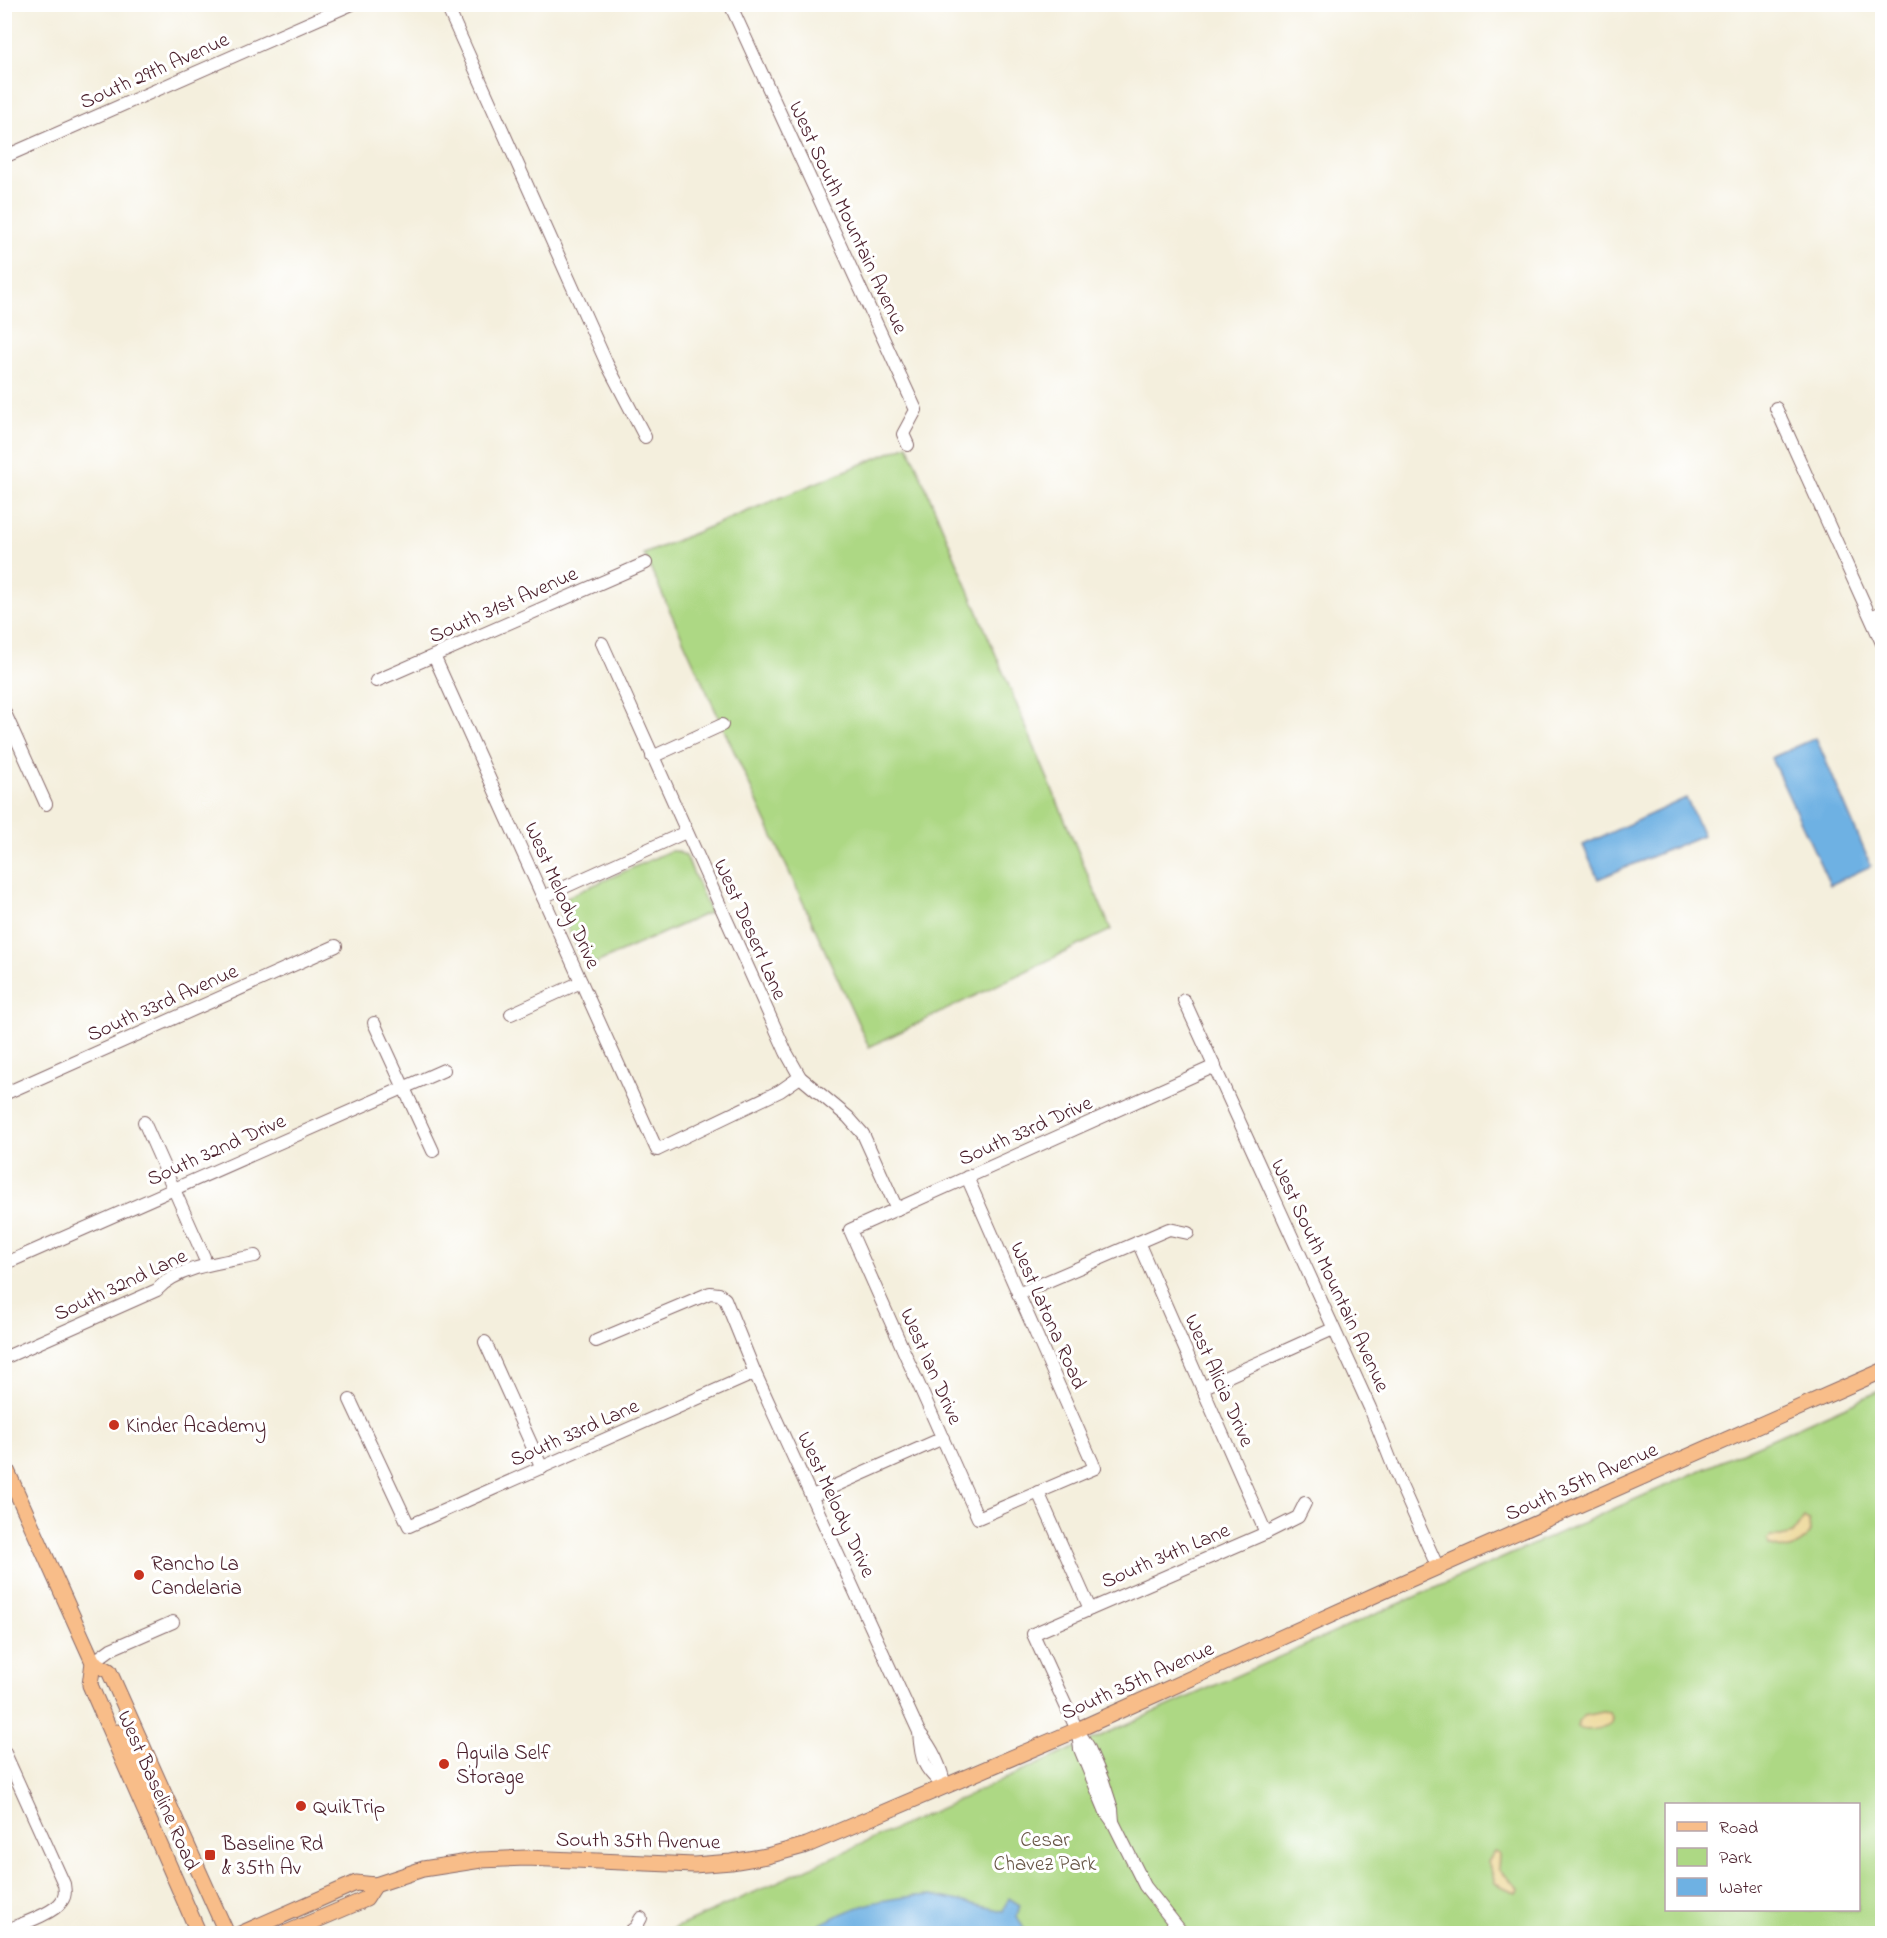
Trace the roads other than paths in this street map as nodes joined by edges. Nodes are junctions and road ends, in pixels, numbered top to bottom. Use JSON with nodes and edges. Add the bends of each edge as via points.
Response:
{"nodes":[{"id":1,"x":352,"y":4,"type":"edge"},
{"id":2,"x":446,"y":4,"type":"edge"},
{"id":3,"x":730,"y":4,"type":"edge"},
{"id":4,"x":4,"y":157,"type":"edge"},
{"id":5,"x":1776,"y":408,"type":"dead end"},
{"id":6,"x":645,"y":437,"type":"dead end"},
{"id":7,"x":908,"y":445,"type":"dead end"},
{"id":8,"x":646,"y":563,"type":"dead end"},
{"id":9,"x":1877,"y":614,"type":"edge"},
{"id":10,"x":602,"y":643,"type":"dead end"},
{"id":11,"x":1882,"y":643,"type":"edge"},
{"id":12,"x":434,"y":656,"type":"junction"},
{"id":13,"x":376,"y":681,"type":"dead end"},
{"id":14,"x":4,"y":711,"type":"edge"},
{"id":15,"x":722,"y":725,"type":"dead end"},
{"id":16,"x":652,"y":757,"type":"junction"},
{"id":17,"x":46,"y":804,"type":"dead end"},
{"id":18,"x":686,"y":832,"type":"junction"},
{"id":19,"x":543,"y":897,"type":"junction"},
{"id":20,"x":336,"y":946,"type":"dead end"},
{"id":21,"x":581,"y":982,"type":"junction"},
{"id":22,"x":1184,"y":1000,"type":"dead end"},
{"id":23,"x":511,"y":1014,"type":"dead end"},
{"id":24,"x":374,"y":1023,"type":"dead end"},
{"id":25,"x":1215,"y":1066,"type":"junction"},
{"id":26,"x":444,"y":1070,"type":"dead end"},
{"id":27,"x":800,"y":1077,"type":"junction"},
{"id":28,"x":404,"y":1088,"type":"junction"},
{"id":29,"x":4,"y":1095,"type":"edge"},
{"id":30,"x":144,"y":1122,"type":"dead end"},
{"id":31,"x":433,"y":1151,"type":"dead end"},
{"id":32,"x":967,"y":1177,"type":"junction"},
{"id":33,"x":174,"y":1189,"type":"junction"},
{"id":34,"x":897,"y":1209,"type":"junction"},
{"id":35,"x":850,"y":1230,"type":"joint"},
{"id":36,"x":1188,"y":1233,"type":"dead end"},
{"id":37,"x":1138,"y":1242,"type":"junction"},
{"id":38,"x":255,"y":1256,"type":"dead end"},
{"id":39,"x":204,"y":1257,"type":"dead end"},
{"id":40,"x":4,"y":1264,"type":"edge"},
{"id":41,"x":1018,"y":1294,"type":"junction"},
{"id":42,"x":1334,"y":1329,"type":"junction"},
{"id":43,"x":596,"y":1341,"type":"dead end"},
{"id":44,"x":485,"y":1342,"type":"dead end"},
{"id":45,"x":4,"y":1358,"type":"edge"},
{"id":46,"x":1882,"y":1371,"type":"edge"},
{"id":47,"x":755,"y":1373,"type":"junction"},
{"id":48,"x":1202,"y":1388,"type":"junction"},
{"id":49,"x":350,"y":1400,"type":"dead end"},
{"id":50,"x":943,"y":1438,"type":"junction"},
{"id":51,"x":4,"y":1464,"type":"edge"},
{"id":52,"x":542,"y":1468,"type":"junction"},
{"id":53,"x":1038,"y":1492,"type":"junction"},
{"id":54,"x":812,"y":1496,"type":"junction"},
{"id":55,"x":1305,"y":1503,"type":"dead end"},
{"id":56,"x":1266,"y":1533,"type":"junction"},
{"id":57,"x":1438,"y":1568,"type":"junction"},
{"id":58,"x":1090,"y":1609,"type":"junction"},
{"id":59,"x":173,"y":1622,"type":"dead end"},
{"id":60,"x":93,"y":1662,"type":"junction"},
{"id":61,"x":104,"y":1719,"type":"junction"},
{"id":62,"x":1077,"y":1730,"type":"junction"},
{"id":63,"x":4,"y":1751,"type":"edge"},
{"id":64,"x":945,"y":1787,"type":"junction"},
{"id":65,"x":170,"y":1807,"type":"junction"},
{"id":66,"x":375,"y":1885,"type":"junction"},
{"id":67,"x":641,"y":1918,"type":"dead end"},
{"id":68,"x":4,"y":1931,"type":"edge"},
{"id":69,"x":199,"y":1934,"type":"edge"},
{"id":70,"x":226,"y":1934,"type":"edge"},
{"id":71,"x":240,"y":1934,"type":"edge"},
{"id":72,"x":284,"y":1934,"type":"edge"},
{"id":73,"x":627,"y":1934,"type":"edge"},
{"id":74,"x":1183,"y":1934,"type":"edge"}],
"edges":[{"from":1,"to":4,"type":"street","name":"South 29th Avenue"},
{"from":2,"to":6,"type":"street","via":[[607,364]]},
{"from":3,"to":7,"type":"street","name":"West South Mountain Avenue","via":[[916,410],[903,434]]},
{"from":5,"to":9,"type":"street"},
{"from":8,"to":12,"type":"street","name":"South 31st Avenue"},
{"from":9,"to":11,"type":"street"},
{"from":10,"to":16,"type":"street","name":"West Desert Lane"},
{"from":12,"to":13,"type":"street","name":"South 31st Avenue"},
{"from":12,"to":19,"type":"street","name":"West Melody Drive"},
{"from":14,"to":17,"type":"street"},
{"from":15,"to":16,"type":"street"},
{"from":16,"to":18,"type":"street","name":"West Desert Lane"},
{"from":18,"to":19,"type":"street"},
{"from":18,"to":27,"type":"street","name":"West Desert Lane"},
{"from":19,"to":21,"type":"street","name":"West Melody Drive"},
{"from":20,"to":29,"type":"street","name":"South 33rd Avenue"},
{"from":21,"to":23,"type":"street"},
{"from":21,"to":27,"type":"street","name":"West Melody Drive","via":[[657,1150],[780,1091]]},
{"from":22,"to":25,"type":"street","name":"West South Mountain Avenue"},
{"from":24,"to":28,"type":"street"},
{"from":25,"to":32,"type":"street","name":"South 33rd Drive"},
{"from":25,"to":42,"type":"street","name":"West South Mountain Avenue"},
{"from":26,"to":28,"type":"street","name":"South 32nd Drive"},
{"from":27,"to":34,"type":"street","name":"West Desert Lane","via":[[863,1134]]},
{"from":28,"to":31,"type":"street"},
{"from":28,"to":33,"type":"street","name":"South 32nd Drive"},
{"from":30,"to":33,"type":"street"},
{"from":32,"to":34,"type":"street","name":"South 33rd Drive"},
{"from":32,"to":41,"type":"street","name":"West Latona Road"},
{"from":33,"to":39,"type":"street"},
{"from":33,"to":40,"type":"street","name":"South 32nd Drive"},
{"from":34,"to":35,"type":"street","name":"South 33rd Drive"},
{"from":35,"to":50,"type":"street","name":"West Ian Drive"},
{"from":36,"to":37,"type":"street","via":[[1169,1229]]},
{"from":37,"to":41,"type":"street"},
{"from":37,"to":48,"type":"street","name":"West Alicia Drive"},
{"from":38,"to":45,"type":"street","name":"South 32nd Lane","via":[[205,1265],[168,1280],[157,1290]]},
{"from":41,"to":53,"type":"street","name":"West Latona Road","via":[[1095,1468]]},
{"from":42,"to":48,"type":"street"},
{"from":42,"to":57,"type":"street","name":"West South Mountain Avenue"},
{"from":43,"to":47,"type":"street","name":"West Melody Drive","via":[[710,1293],[720,1294]]},
{"from":44,"to":52,"type":"street"},
{"from":46,"to":57,"type":"main road","name":"South 35th Avenue"},
{"from":47,"to":52,"type":"street","name":"South 33rd Lane"},
{"from":47,"to":54,"type":"street","name":"West Melody Drive"},
{"from":48,"to":56,"type":"street","name":"West Alicia Drive"},
{"from":49,"to":52,"type":"street","name":"South 33rd Lane","via":[[409,1526]]},
{"from":50,"to":53,"type":"street","name":"West Ian Drive","via":[[978,1518]]},
{"from":50,"to":54,"type":"street"},
{"from":51,"to":60,"type":"main road","name":"West Baseline Road"},
{"from":53,"to":58,"type":"street"},
{"from":54,"to":64,"type":"street","name":"West Melody Drive","via":[[919,1732],[927,1769]]},
{"from":55,"to":56,"type":"street","name":"South 34th Lane","via":[[1298,1516]]},
{"from":56,"to":58,"type":"street","name":"South 34th Lane"},
{"from":57,"to":62,"type":"main road","name":"South 35th Avenue"},
{"from":58,"to":62,"type":"street","name":"South 34th Lane","via":[[1033,1634]]},
{"from":59,"to":60,"type":"street","via":[[111,1649]]},
{"from":60,"to":61,"type":"main road","name":"West Baseline Road","via":[[90,1685]]},
{"from":60,"to":65,"type":"main road","name":"West Baseline Road","via":[[109,1671]]},
{"from":61,"to":65,"type":"main road","via":[[124,1741],[158,1803]]},
{"from":61,"to":69,"type":"main road","name":"West Baseline Road"},
{"from":62,"to":64,"type":"main road","name":"South 35th Avenue"},
{"from":62,"to":74,"type":"street","via":[[1103,1781],[1113,1822],[1146,1886]]},
{"from":63,"to":68,"type":"street","via":[[64,1884],[65,1894],[54,1909]]},
{"from":64,"to":66,"type":"main road","name":"South 35th Avenue","via":[[807,1845],[767,1856],[694,1865],[526,1858],[481,1860],[423,1869]]},
{"from":65,"to":70,"type":"main road","name":"West Baseline Road"},
{"from":66,"to":71,"type":"main road","name":"South 35th Avenue","via":[[356,1883]]},
{"from":66,"to":72,"type":"main road","name":"South 35th Avenue","via":[[366,1899]]},
{"from":67,"to":73,"type":"street"}]}
